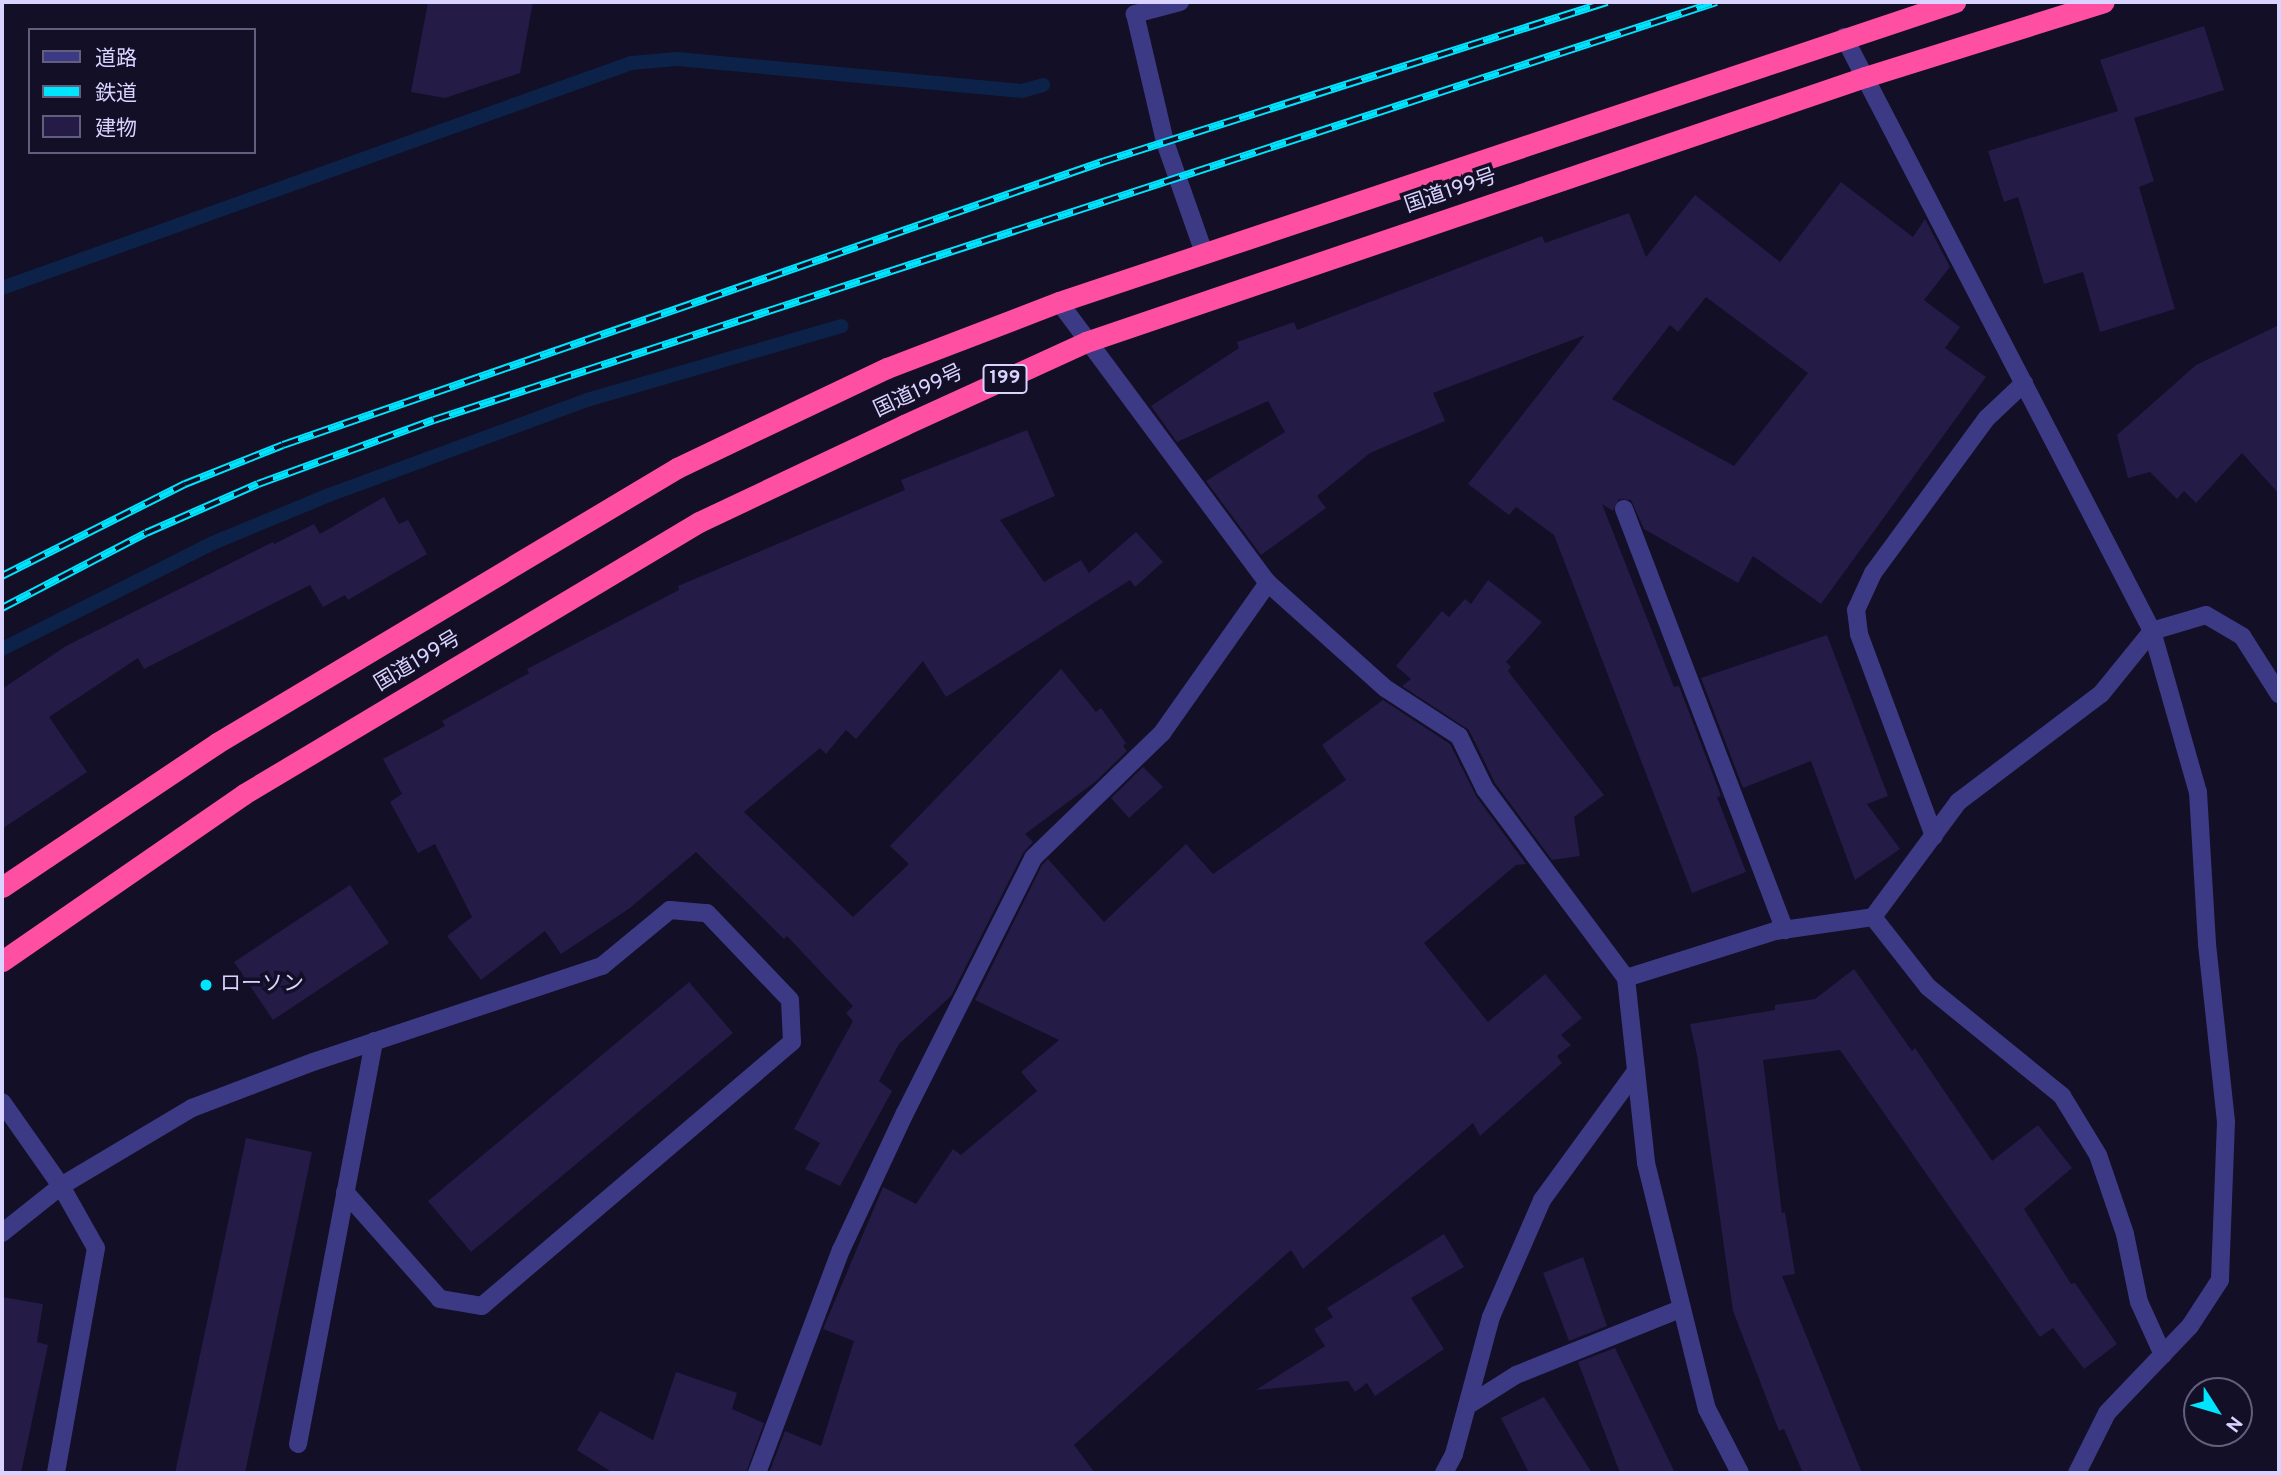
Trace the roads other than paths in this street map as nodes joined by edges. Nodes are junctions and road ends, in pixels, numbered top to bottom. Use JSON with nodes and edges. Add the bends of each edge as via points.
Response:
{"nodes":[{"id":1,"x":1180,"y":2,"type":"edge"},
{"id":2,"x":1955,"y":2,"type":"edge"},
{"id":3,"x":2104,"y":2,"type":"edge"},
{"id":4,"x":1844,"y":37,"type":"junction"},
{"id":5,"x":1865,"y":77,"type":"junction"},
{"id":6,"x":1204,"y":253,"type":"junction"},
{"id":7,"x":1059,"y":302,"type":"junction"},
{"id":8,"x":1086,"y":342,"type":"junction"},
{"id":9,"x":2024,"y":383,"type":"junction"},
{"id":10,"x":1624,"y":509,"type":"dead end"},
{"id":11,"x":1268,"y":583,"type":"junction"},
{"id":12,"x":2152,"y":631,"type":"junction"},
{"id":13,"x":2279,"y":694,"type":"edge"},
{"id":14,"x":1934,"y":836,"type":"junction"},
{"id":15,"x":2,"y":887,"type":"edge"},
{"id":16,"x":1873,"y":917,"type":"junction"},
{"id":17,"x":1785,"y":930,"type":"junction"},
{"id":18,"x":2,"y":961,"type":"edge"},
{"id":19,"x":1626,"y":978,"type":"junction"},
{"id":20,"x":374,"y":1041,"type":"junction"},
{"id":21,"x":1636,"y":1071,"type":"junction"},
{"id":22,"x":2,"y":1102,"type":"edge"},
{"id":23,"x":61,"y":1186,"type":"junction"},
{"id":24,"x":345,"y":1192,"type":"junction"},
{"id":25,"x":2,"y":1233,"type":"edge"},
{"id":26,"x":1680,"y":1309,"type":"junction"},
{"id":27,"x":2163,"y":1355,"type":"junction"},
{"id":28,"x":1467,"y":1406,"type":"junction"},
{"id":29,"x":298,"y":1444,"type":"dead end"},
{"id":30,"x":56,"y":1473,"type":"edge"},
{"id":31,"x":757,"y":1473,"type":"edge"},
{"id":32,"x":1444,"y":1473,"type":"edge"},
{"id":33,"x":1740,"y":1473,"type":"edge"},
{"id":34,"x":2077,"y":1473,"type":"edge"}],
"edges":[{"from":1,"to":6,"type":"street","via":[[1135,14],[1165,142]]},
{"from":2,"to":4,"type":"highway","name":"国道199号","number":"199"},
{"from":3,"to":5,"type":"highway","name":"国道199号","number":"199"},
{"from":4,"to":5,"type":"street"},
{"from":4,"to":6,"type":"highway","name":"国道199号","number":"199"},
{"from":5,"to":8,"type":"highway","name":"国道199号","number":"199"},
{"from":5,"to":9,"type":"street"},
{"from":6,"to":7,"type":"highway","name":"国道199号","number":"199"},
{"from":7,"to":8,"type":"street"},
{"from":7,"to":15,"type":"highway","name":"国道199号","number":"199","via":[[887,368],[677,468],[217,743]]},
{"from":8,"to":11,"type":"street"},
{"from":8,"to":18,"type":"highway","name":"国道199号","number":"199","via":[[699,522],[244,794]]},
{"from":9,"to":12,"type":"street"},
{"from":9,"to":14,"type":"street","via":[[1970,440],[1873,573],[1856,610],[1859,634]]},
{"from":10,"to":17,"type":"street"},
{"from":11,"to":19,"type":"street","via":[[1385,688],[1459,736],[1485,789]]},
{"from":11,"to":31,"type":"street","via":[[1162,733],[1033,858],[841,1250]]},
{"from":12,"to":13,"type":"street","via":[[2206,615],[2242,636]]},
{"from":12,"to":14,"type":"street","via":[[2101,694],[1958,802]]},
{"from":12,"to":27,"type":"street","via":[[2198,792],[2207,944],[2226,1122],[2220,1280],[2190,1326]]},
{"from":14,"to":16,"type":"street"},
{"from":16,"to":17,"type":"street"},
{"from":16,"to":27,"type":"street","via":[[1928,987],[2062,1096],[2098,1155],[2125,1234],[2139,1302]]},
{"from":17,"to":19,"type":"street"},
{"from":19,"to":21,"type":"street"},
{"from":20,"to":23,"type":"street","via":[[192,1108]]},
{"from":20,"to":24,"type":"street"},
{"from":20,"to":24,"type":"street","via":[[602,966],[670,910],[707,913],[790,1000],[792,1042],[482,1306],[440,1299]]},
{"from":21,"to":26,"type":"street","via":[[1646,1163]]},
{"from":21,"to":28,"type":"street","via":[[1542,1200],[1491,1317]]},
{"from":22,"to":23,"type":"street"},
{"from":23,"to":25,"type":"street"},
{"from":23,"to":30,"type":"street","via":[[96,1248]]},
{"from":24,"to":29,"type":"street"},
{"from":26,"to":28,"type":"street","via":[[1516,1375]]},
{"from":26,"to":33,"type":"street","via":[[1707,1409]]},
{"from":27,"to":34,"type":"street","via":[[2107,1413]]},
{"from":28,"to":32,"type":"street"}]}
